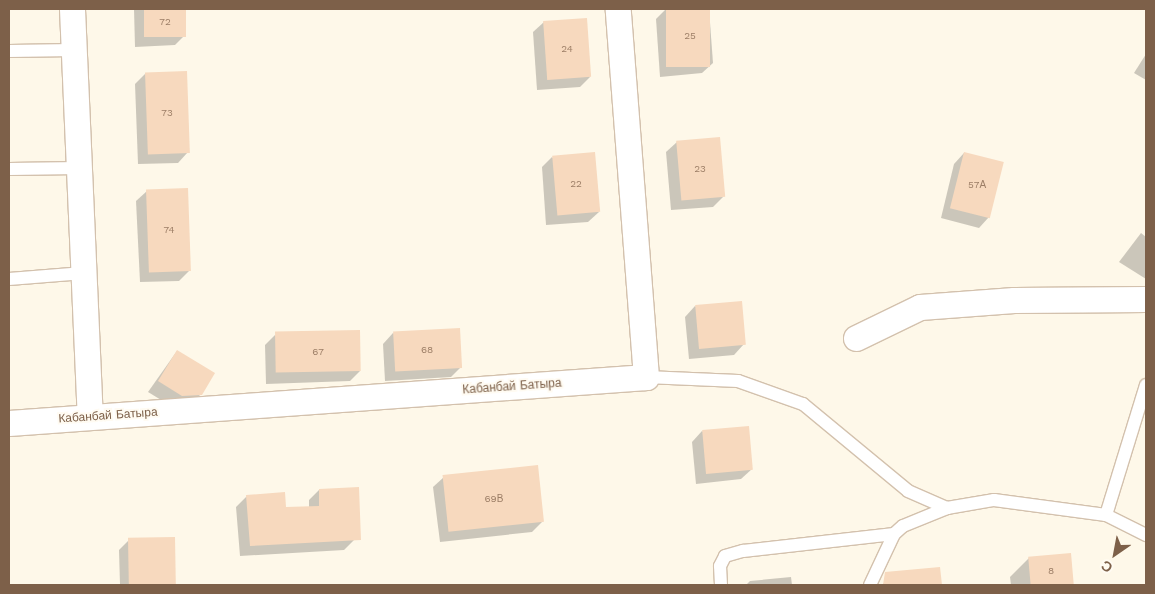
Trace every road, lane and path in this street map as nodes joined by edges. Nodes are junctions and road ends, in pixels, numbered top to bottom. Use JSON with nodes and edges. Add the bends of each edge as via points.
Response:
{"nodes":[{"id":1,"x":72,"y":9,"type":"edge"},
{"id":2,"x":618,"y":9,"type":"edge"},
{"id":3,"x":74,"y":50,"type":"junction"},
{"id":4,"x":9,"y":51,"type":"edge"},
{"id":5,"x":79,"y":168,"type":"junction"},
{"id":6,"x":9,"y":169,"type":"edge"},
{"id":7,"x":84,"y":274,"type":"junction"},
{"id":8,"x":9,"y":279,"type":"edge"},
{"id":9,"x":1146,"y":299,"type":"edge"},
{"id":10,"x":856,"y":338,"type":"dead end"},
{"id":11,"x":646,"y":377,"type":"junction"},
{"id":12,"x":1146,"y":385,"type":"edge"},
{"id":13,"x":90,"y":417,"type":"junction"},
{"id":14,"x":9,"y":423,"type":"edge"},
{"id":15,"x":948,"y":508,"type":"junction"},
{"id":16,"x":1106,"y":515,"type":"junction"},
{"id":17,"x":894,"y":534,"type":"junction"},
{"id":18,"x":1146,"y":535,"type":"edge"},
{"id":19,"x":720,"y":585,"type":"edge"},
{"id":20,"x":870,"y":585,"type":"edge"}],
"edges":[{"from":1,"to":3,"type":"street"},
{"from":2,"to":11,"type":"street"},
{"from":3,"to":4,"type":"lane"},
{"from":3,"to":5,"type":"street"},
{"from":5,"to":6,"type":"lane"},
{"from":5,"to":7,"type":"street"},
{"from":7,"to":8,"type":"lane"},
{"from":7,"to":13,"type":"street"},
{"from":9,"to":10,"type":"street","via":[[1014,300],[920,307]]},
{"from":11,"to":13,"type":"street","name":"Кабанбай Батыра"},
{"from":11,"to":15,"type":"lane","via":[[738,381],[803,404],[908,491]]},
{"from":12,"to":16,"type":"lane"},
{"from":13,"to":14,"type":"street","name":"Кабанбай Батыра"},
{"from":15,"to":16,"type":"lane","via":[[994,500]]},
{"from":15,"to":17,"type":"lane","via":[[903,526]]},
{"from":16,"to":18,"type":"lane"},
{"from":17,"to":19,"type":"lane","via":[[743,551],[725,556],[720,566]]},
{"from":17,"to":20,"type":"lane"}]}
